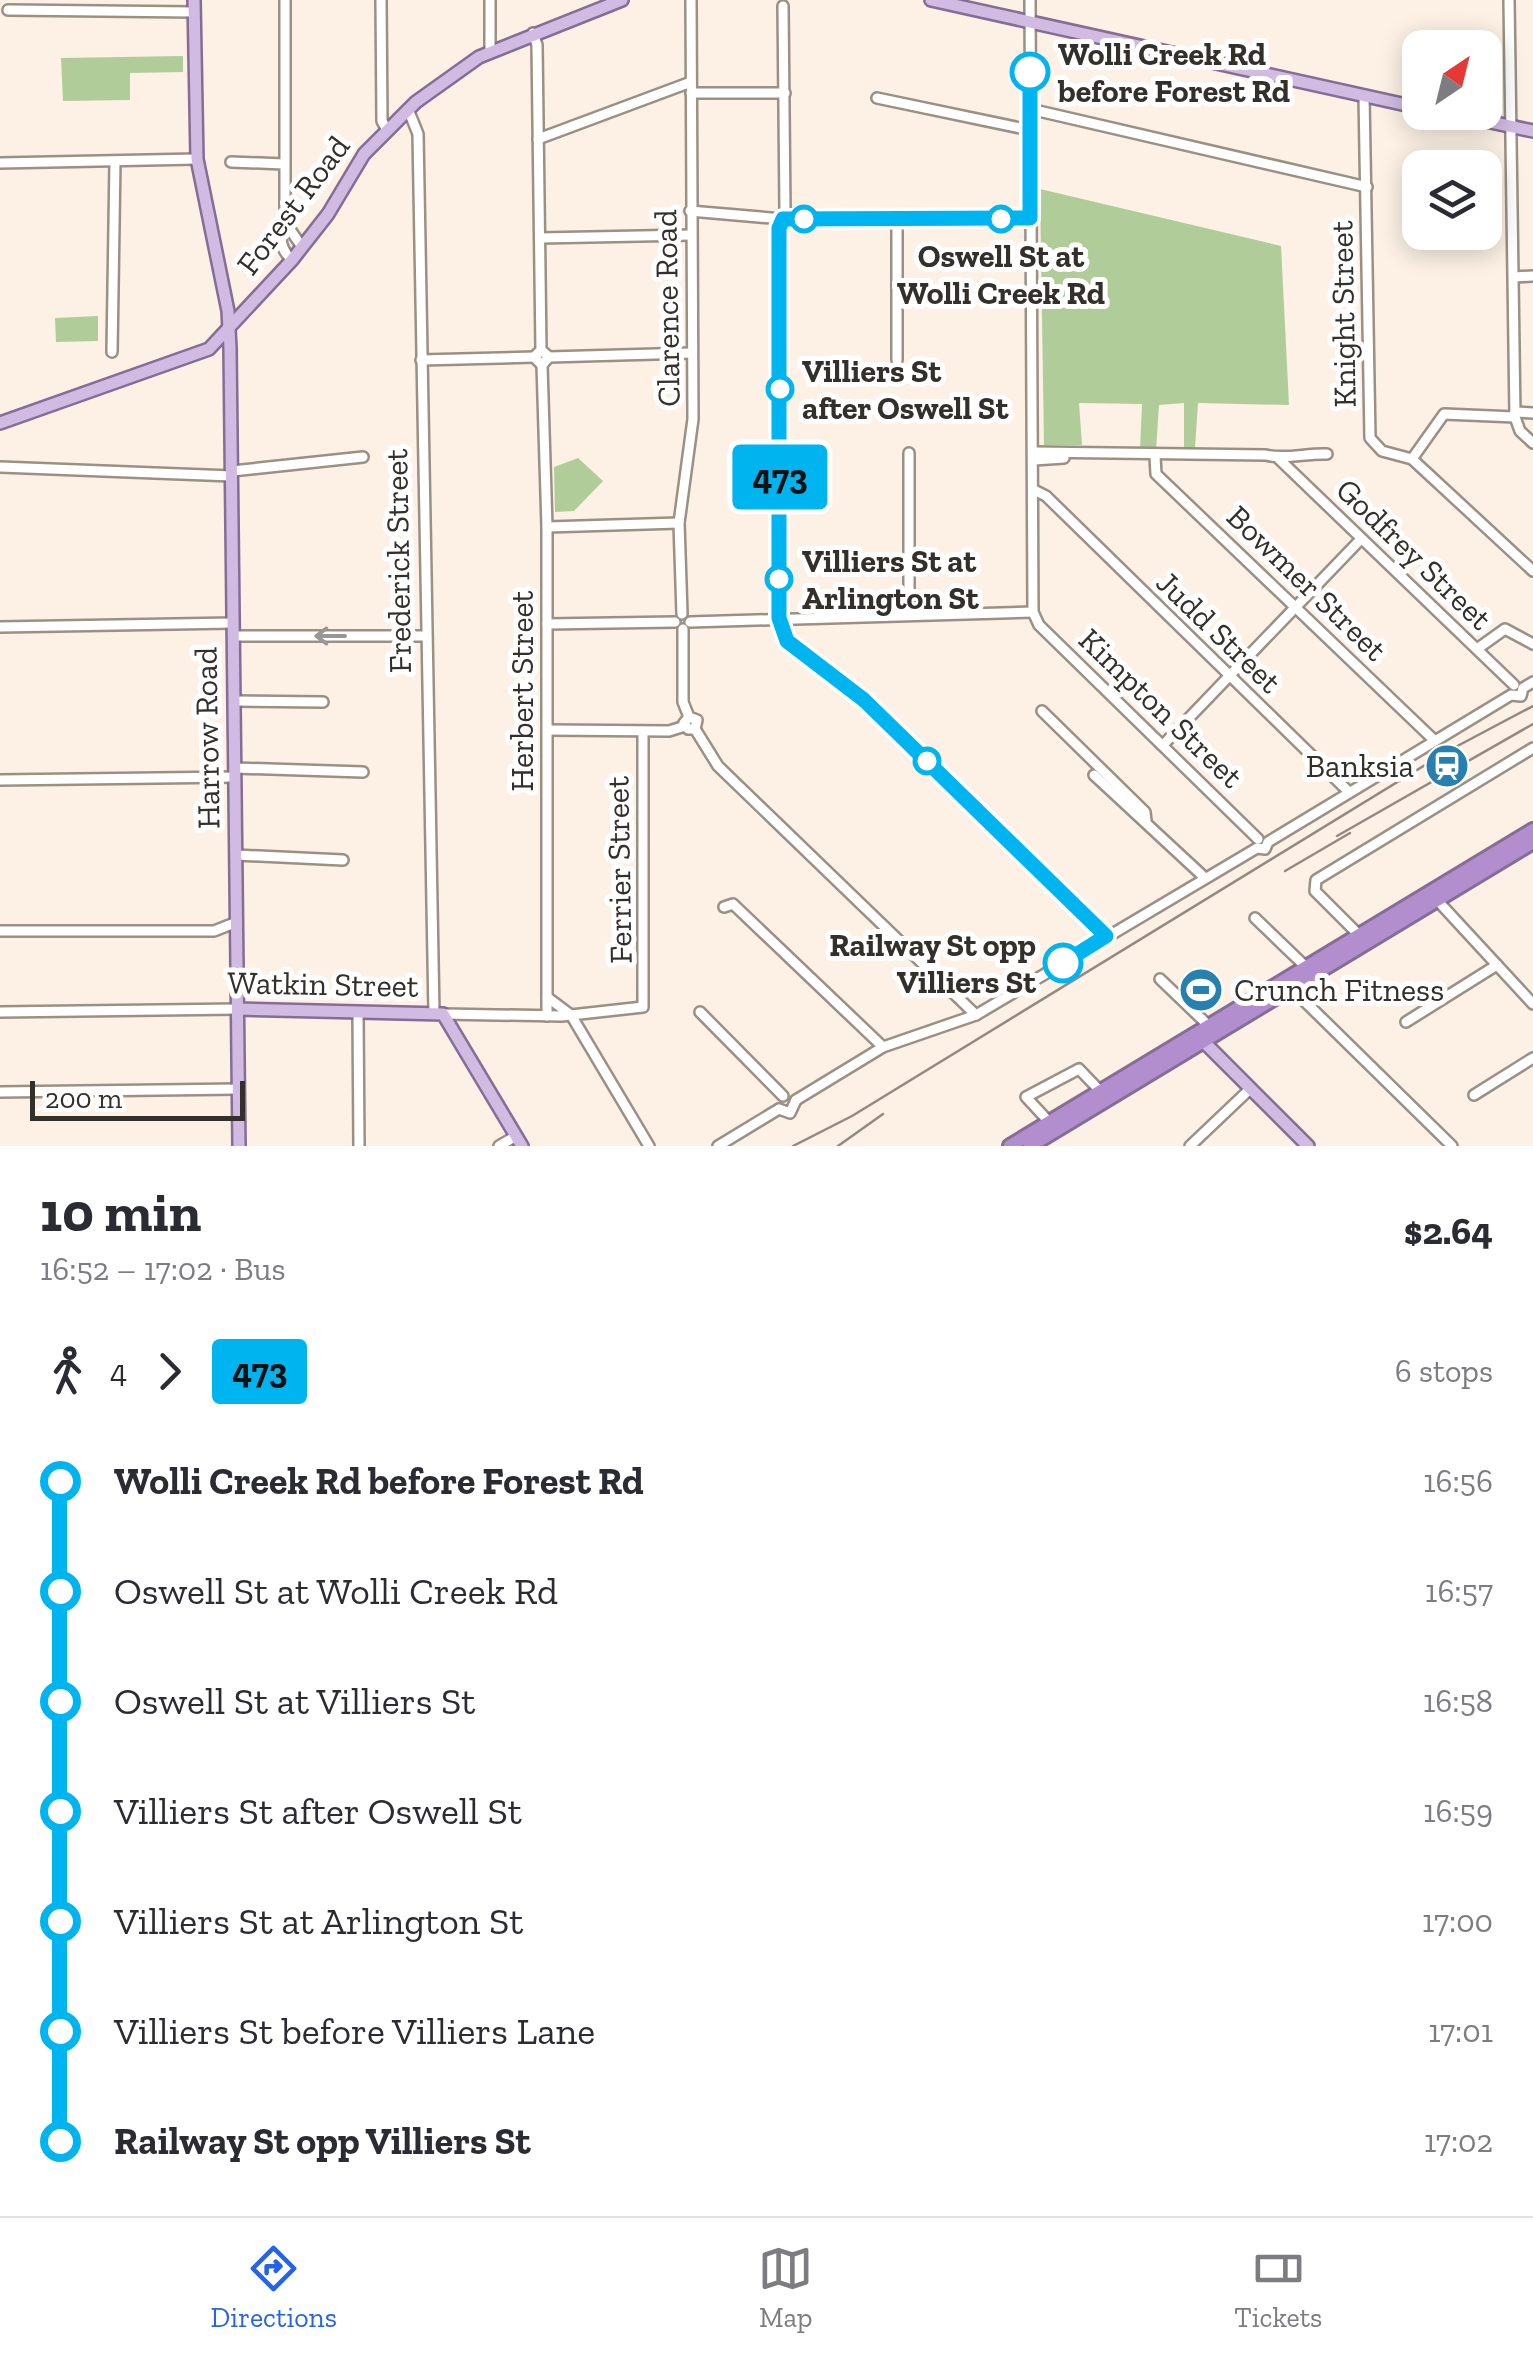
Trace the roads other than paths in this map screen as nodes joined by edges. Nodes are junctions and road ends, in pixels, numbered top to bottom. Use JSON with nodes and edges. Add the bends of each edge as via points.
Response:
{"nodes":[{"id":1,"x":285,"y":0,"type":"edge"},
{"id":2,"x":381,"y":0,"type":"edge"},
{"id":3,"x":490,"y":0,"type":"edge"},
{"id":4,"x":691,"y":0,"type":"edge"},
{"id":5,"x":931,"y":0,"type":"edge"},
{"id":6,"x":1030,"y":0,"type":"edge"},
{"id":7,"x":1509,"y":0,"type":"edge"},
{"id":8,"x":615,"y":1,"type":"edge"},
{"id":9,"x":194,"y":6,"type":"edge"},
{"id":10,"x":784,"y":6,"type":"dead end"},
{"id":11,"x":8,"y":10,"type":"dead end"},
{"id":12,"x":1030,"y":22,"type":"junction"},
{"id":13,"x":533,"y":33,"type":"junction"},
{"id":14,"x":490,"y":52,"type":"junction"},
{"id":15,"x":691,"y":88,"type":"junction"},
{"id":16,"x":785,"y":93,"type":"junction"},
{"id":17,"x":1364,"y":96,"type":"junction"},
{"id":18,"x":877,"y":98,"type":"dead end"},
{"id":19,"x":1402,"y":104,"type":"edge"},
{"id":20,"x":408,"y":109,"type":"junction"},
{"id":21,"x":1030,"y":109,"type":"junction"},
{"id":22,"x":1502,"y":124,"type":"edge"},
{"id":23,"x":1512,"y":126,"type":"junction"},
{"id":24,"x":387,"y":130,"type":"junction"},
{"id":25,"x":1030,"y":130,"type":"junction"},
{"id":26,"x":1533,"y":131,"type":"edge"},
{"id":27,"x":538,"y":140,"type":"junction"},
{"id":28,"x":197,"y":159,"type":"junction"},
{"id":29,"x":115,"y":161,"type":"junction"},
{"id":30,"x":231,"y":162,"type":"dead end"},
{"id":31,"x":0,"y":163,"type":"edge"},
{"id":32,"x":284,"y":164,"type":"junction"},
{"id":33,"x":1367,"y":186,"type":"junction"},
{"id":34,"x":690,"y":210,"type":"junction"},
{"id":35,"x":1030,"y":218,"type":"junction"},
{"id":36,"x":783,"y":219,"type":"junction"},
{"id":37,"x":897,"y":219,"type":"junction"},
{"id":38,"x":285,"y":222,"type":"junction"},
{"id":39,"x":690,"y":234,"type":"junction"},
{"id":40,"x":540,"y":238,"type":"junction"},
{"id":41,"x":302,"y":247,"type":"junction"},
{"id":42,"x":292,"y":260,"type":"junction"},
{"id":43,"x":1514,"y":276,"type":"junction"},
{"id":44,"x":1533,"y":276,"type":"edge"},
{"id":45,"x":229,"y":330,"type":"junction"},
{"id":46,"x":112,"y":352,"type":"dead end"},
{"id":47,"x":691,"y":353,"type":"junction"},
{"id":48,"x":541,"y":357,"type":"junction"},
{"id":49,"x":422,"y":360,"type":"junction"},
{"id":50,"x":898,"y":360,"type":"dead end"},
{"id":51,"x":1533,"y":413,"type":"edge"},
{"id":52,"x":1515,"y":414,"type":"junction"},
{"id":53,"x":0,"y":423,"type":"edge"},
{"id":54,"x":1533,"y":444,"type":"edge"},
{"id":55,"x":909,"y":453,"type":"dead end"},
{"id":56,"x":1327,"y":454,"type":"dead end"},
{"id":57,"x":1034,"y":456,"type":"junction"},
{"id":58,"x":363,"y":457,"type":"dead end"},
{"id":59,"x":1155,"y":457,"type":"junction"},
{"id":60,"x":1279,"y":459,"type":"junction"},
{"id":61,"x":1412,"y":459,"type":"junction"},
{"id":62,"x":0,"y":467,"type":"edge"},
{"id":63,"x":232,"y":469,"type":"junction"},
{"id":64,"x":204,"y":472,"type":"junction"},
{"id":65,"x":1034,"y":494,"type":"junction"},
{"id":66,"x":680,"y":522,"type":"junction"},
{"id":67,"x":547,"y":527,"type":"junction"},
{"id":68,"x":1361,"y":539,"type":"junction"},
{"id":69,"x":1533,"y":571,"type":"edge"},
{"id":70,"x":1295,"y":606,"type":"junction"},
{"id":71,"x":1032,"y":612,"type":"junction"},
{"id":72,"x":909,"y":614,"type":"junction"},
{"id":73,"x":779,"y":618,"type":"junction"},
{"id":74,"x":682,"y":622,"type":"junction"},
{"id":75,"x":547,"y":624,"type":"junction"},
{"id":76,"x":0,"y":627,"type":"edge"},
{"id":77,"x":233,"y":629,"type":"junction"},
{"id":78,"x":426,"y":636,"type":"junction"},
{"id":79,"x":1533,"y":644,"type":"edge"},
{"id":80,"x":1476,"y":650,"type":"junction"},
{"id":81,"x":1228,"y":676,"type":"junction"},
{"id":82,"x":1520,"y":688,"type":"edge"},
{"id":83,"x":234,"y":700,"type":"junction"},
{"id":84,"x":323,"y":702,"type":"dead end"},
{"id":85,"x":1042,"y":712,"type":"dead end"},
{"id":86,"x":690,"y":724,"type":"junction"},
{"id":87,"x":548,"y":730,"type":"junction"},
{"id":88,"x":642,"y":732,"type":"junction"},
{"id":89,"x":1435,"y":741,"type":"junction"},
{"id":90,"x":1163,"y":744,"type":"junction"},
{"id":91,"x":1533,"y":748,"type":"edge"},
{"id":92,"x":235,"y":772,"type":"junction"},
{"id":93,"x":364,"y":772,"type":"dead end"},
{"id":94,"x":1094,"y":775,"type":"dead end"},
{"id":95,"x":0,"y":780,"type":"edge"},
{"id":96,"x":1349,"y":792,"type":"junction"},
{"id":97,"x":1146,"y":822,"type":"junction"},
{"id":98,"x":1533,"y":830,"type":"edge"},
{"id":99,"x":1533,"y":842,"type":"edge"},
{"id":100,"x":1261,"y":843,"type":"junction"},
{"id":101,"x":236,"y":855,"type":"junction"},
{"id":102,"x":343,"y":860,"type":"dead end"},
{"id":103,"x":1204,"y":878,"type":"junction"},
{"id":104,"x":1436,"y":900,"type":"junction"},
{"id":105,"x":724,"y":907,"type":"dead end"},
{"id":106,"x":1254,"y":918,"type":"dead end"},
{"id":107,"x":236,"y":922,"type":"junction"},
{"id":108,"x":2,"y":932,"type":"edge"},
{"id":109,"x":1106,"y":936,"type":"junction"},
{"id":110,"x":1364,"y":939,"type":"junction"},
{"id":111,"x":1497,"y":965,"type":"junction"},
{"id":112,"x":1310,"y":971,"type":"junction"},
{"id":113,"x":1160,"y":979,"type":"dead end"},
{"id":114,"x":1288,"y":984,"type":"junction"},
{"id":115,"x":547,"y":997,"type":"junction"},
{"id":116,"x":1533,"y":1004,"type":"edge"},
{"id":117,"x":643,"y":1007,"type":"joint"},
{"id":118,"x":238,"y":1009,"type":"junction"},
{"id":119,"x":0,"y":1012,"type":"edge"},
{"id":120,"x":700,"y":1012,"type":"dead end"},
{"id":121,"x":358,"y":1013,"type":"junction"},
{"id":122,"x":439,"y":1014,"type":"junction"},
{"id":123,"x":976,"y":1014,"type":"junction"},
{"id":124,"x":547,"y":1016,"type":"junction"},
{"id":125,"x":571,"y":1016,"type":"junction"},
{"id":126,"x":1406,"y":1022,"type":"dead end"},
{"id":127,"x":1203,"y":1034,"type":"junction"},
{"id":128,"x":883,"y":1047,"type":"junction"},
{"id":129,"x":1533,"y":1058,"type":"edge"},
{"id":130,"x":239,"y":1089,"type":"junction"},
{"id":131,"x":1250,"y":1089,"type":"junction"},
{"id":132,"x":0,"y":1092,"type":"edge"},
{"id":133,"x":1474,"y":1094,"type":"dead end"},
{"id":134,"x":1104,"y":1095,"type":"junction"},
{"id":135,"x":783,"y":1096,"type":"junction"},
{"id":136,"x":796,"y":1100,"type":"junction"},
{"id":137,"x":779,"y":1109,"type":"junction"},
{"id":138,"x":1053,"y":1126,"type":"junction"},
{"id":139,"x":519,"y":1141,"type":"edge"},
{"id":140,"x":239,"y":1146,"type":"edge"},
{"id":141,"x":359,"y":1146,"type":"edge"},
{"id":142,"x":499,"y":1146,"type":"edge"},
{"id":143,"x":648,"y":1146,"type":"edge"},
{"id":144,"x":718,"y":1146,"type":"edge"},
{"id":145,"x":1010,"y":1146,"type":"edge"},
{"id":146,"x":1030,"y":1146,"type":"edge"},
{"id":147,"x":1190,"y":1146,"type":"edge"},
{"id":148,"x":1308,"y":1146,"type":"edge"},
{"id":149,"x":1452,"y":1146,"type":"edge"}],
"edges":[{"from":1,"to":32,"type":"street"},
{"from":2,"to":24,"type":"street"},
{"from":3,"to":14,"type":"street"},
{"from":4,"to":15,"type":"street","name":"Clarence Road"},
{"from":5,"to":12,"type":"main road"},
{"from":6,"to":12,"type":"street"},
{"from":7,"to":23,"type":"street"},
{"from":8,"to":13,"type":"main road","name":"Forest Road"},
{"from":9,"to":11,"type":"street"},
{"from":9,"to":28,"type":"main road","name":"Harrow Road"},
{"from":10,"to":16,"type":"street"},
{"from":12,"to":17,"type":"main road"},
{"from":12,"to":21,"type":"street"},
{"from":13,"to":14,"type":"main road","name":"Forest Road"},
{"from":13,"to":27,"type":"street","name":"Herbert Street"},
{"from":14,"to":20,"type":"main road","name":"Forest Road"},
{"from":15,"to":16,"type":"street"},
{"from":15,"to":27,"type":"street"},
{"from":15,"to":34,"type":"street","name":"Clarence Road"},
{"from":16,"to":36,"type":"street"},
{"from":17,"to":19,"type":"main road"},
{"from":17,"to":33,"type":"street","name":"Knight Street"},
{"from":18,"to":25,"type":"street"},
{"from":20,"to":24,"type":"main road","name":"Forest Road"},
{"from":20,"to":49,"type":"street","name":"Frederick Street","via":[[418,134]]},
{"from":21,"to":25,"type":"street"},
{"from":21,"to":33,"type":"street"},
{"from":22,"to":23,"type":"main road"},
{"from":23,"to":26,"type":"main road"},
{"from":23,"to":43,"type":"street"},
{"from":24,"to":41,"type":"main road","name":"Forest Road"},
{"from":25,"to":35,"type":"street"},
{"from":27,"to":40,"type":"street","name":"Herbert Street"},
{"from":28,"to":29,"type":"street"},
{"from":28,"to":45,"type":"main road","name":"Harrow Road"},
{"from":29,"to":31,"type":"street"},
{"from":29,"to":46,"type":"street"},
{"from":30,"to":32,"type":"street"},
{"from":32,"to":38,"type":"street"},
{"from":33,"to":61,"type":"street","name":"Knight Street","via":[[1370,434],[1382,451]]},
{"from":34,"to":36,"type":"street"},
{"from":34,"to":39,"type":"street","name":"Clarence Road"},
{"from":35,"to":37,"type":"street"},
{"from":35,"to":57,"type":"street"},
{"from":36,"to":37,"type":"street"},
{"from":36,"to":73,"type":"street"},
{"from":37,"to":50,"type":"street"},
{"from":38,"to":41,"type":"street"},
{"from":38,"to":42,"type":"street","via":[[282,246]]},
{"from":39,"to":40,"type":"street"},
{"from":39,"to":47,"type":"street","name":"Clarence Road"},
{"from":40,"to":48,"type":"street","name":"Herbert Street"},
{"from":41,"to":42,"type":"main road","name":"Forest Road"},
{"from":42,"to":45,"type":"main road","name":"Forest Road"},
{"from":43,"to":44,"type":"street"},
{"from":43,"to":52,"type":"street"},
{"from":45,"to":53,"type":"main road","name":"Forest Road","via":[[195,356]]},
{"from":45,"to":63,"type":"main road","name":"Harrow Road"},
{"from":47,"to":48,"type":"street"},
{"from":47,"to":66,"type":"street","name":"Clarence Road","via":[[693,419]]},
{"from":48,"to":49,"type":"street"},
{"from":48,"to":67,"type":"street","name":"Herbert Street"},
{"from":49,"to":78,"type":"street","name":"Frederick Street"},
{"from":51,"to":52,"type":"street"},
{"from":52,"to":54,"type":"street"},
{"from":52,"to":61,"type":"street","via":[[1444,414]]},
{"from":55,"to":72,"type":"street"},
{"from":56,"to":60,"type":"street"},
{"from":57,"to":59,"type":"street"},
{"from":57,"to":65,"type":"street"},
{"from":58,"to":63,"type":"street"},
{"from":59,"to":60,"type":"street"},
{"from":59,"to":70,"type":"street","name":"Bowmer Street","via":[[1156,474]]},
{"from":60,"to":68,"type":"street","name":"Godfrey Street"},
{"from":61,"to":69,"type":"street","name":"Knight Street"},
{"from":62,"to":64,"type":"street"},
{"from":63,"to":64,"type":"street"},
{"from":63,"to":64,"type":"street"},
{"from":63,"to":77,"type":"main road","name":"Harrow Road"},
{"from":65,"to":71,"type":"street"},
{"from":65,"to":81,"type":"street","name":"Judd Street"},
{"from":66,"to":67,"type":"street"},
{"from":66,"to":74,"type":"street","name":"Clarence Road"},
{"from":67,"to":75,"type":"street","name":"Herbert Street"},
{"from":68,"to":70,"type":"street"},
{"from":68,"to":80,"type":"street","name":"Godfrey Street"},
{"from":70,"to":81,"type":"street"},
{"from":70,"to":89,"type":"street","name":"Bowmer Street"},
{"from":71,"to":72,"type":"street"},
{"from":71,"to":90,"type":"street","name":"Kimpton Street"},
{"from":72,"to":73,"type":"street"},
{"from":73,"to":74,"type":"street"},
{"from":73,"to":109,"type":"street","via":[[787,641],[875,710]]},
{"from":74,"to":75,"type":"street"},
{"from":74,"to":86,"type":"street","name":"Clarence Road","via":[[683,702]]},
{"from":75,"to":87,"type":"street","name":"Herbert Street"},
{"from":76,"to":77,"type":"street"},
{"from":78,"to":77,"type":"street","one_way":true},
{"from":77,"to":83,"type":"main road","name":"Harrow Road"},
{"from":78,"to":122,"type":"street","name":"Frederick Street"},
{"from":79,"to":80,"type":"street","via":[[1505,629]]},
{"from":80,"to":82,"type":"street","name":"Godfrey Street"},
{"from":81,"to":90,"type":"street"},
{"from":81,"to":96,"type":"street","name":"Judd Street"},
{"from":82,"to":89,"type":"street"},
{"from":83,"to":84,"type":"street"},
{"from":83,"to":92,"type":"main road","name":"Harrow Road"},
{"from":85,"to":97,"type":"street","via":[[1145,812]]},
{"from":86,"to":88,"type":"street"},
{"from":86,"to":123,"type":"street","via":[[718,766]]},
{"from":87,"to":88,"type":"street"},
{"from":87,"to":115,"type":"street","name":"Herbert Street"},
{"from":88,"to":117,"type":"street","name":"Ferrier Street"},
{"from":89,"to":96,"type":"street"},
{"from":90,"to":100,"type":"street","name":"Kimpton Street"},
{"from":91,"to":110,"type":"street","via":[[1316,880],[1315,892]]},
{"from":92,"to":93,"type":"street"},
{"from":92,"to":95,"type":"street"},
{"from":92,"to":101,"type":"main road","name":"Harrow Road"},
{"from":94,"to":97,"type":"street"},
{"from":96,"to":100,"type":"street"},
{"from":97,"to":103,"type":"street"},
{"from":98,"to":110,"type":"highway"},
{"from":99,"to":104,"type":"highway"},
{"from":100,"to":103,"type":"street"},
{"from":101,"to":102,"type":"street"},
{"from":101,"to":107,"type":"main road","name":"Harrow Road"},
{"from":103,"to":109,"type":"street"},
{"from":104,"to":110,"type":"highway"},
{"from":104,"to":111,"type":"street"},
{"from":105,"to":128,"type":"street","via":[[732,903],[762,928]]},
{"from":106,"to":112,"type":"street"},
{"from":107,"to":108,"type":"street","via":[[214,930]]},
{"from":107,"to":118,"type":"main road","name":"Harrow Road"},
{"from":109,"to":123,"type":"street"},
{"from":110,"to":112,"type":"highway"},
{"from":111,"to":116,"type":"street"},
{"from":111,"to":126,"type":"street"},
{"from":112,"to":114,"type":"highway"},
{"from":113,"to":127,"type":"street"},
{"from":114,"to":127,"type":"highway"},
{"from":114,"to":149,"type":"street"},
{"from":115,"to":124,"type":"street","name":"Herbert Street"},
{"from":115,"to":125,"type":"street"},
{"from":117,"to":125,"type":"street","name":"Watkin Street"},
{"from":118,"to":119,"type":"street","name":"Watkin Street"},
{"from":118,"to":121,"type":"main road","name":"Watkin Street"},
{"from":118,"to":130,"type":"main road","name":"Harrow Road"},
{"from":120,"to":135,"type":"street"},
{"from":121,"to":122,"type":"main road","name":"Watkin Street"},
{"from":121,"to":141,"type":"street"},
{"from":122,"to":124,"type":"street","name":"Watkin Street"},
{"from":122,"to":139,"type":"main road","name":"Frederick Street"},
{"from":123,"to":128,"type":"street"},
{"from":124,"to":125,"type":"street","name":"Watkin Street"},
{"from":125,"to":143,"type":"street"},
{"from":127,"to":131,"type":"main road"},
{"from":127,"to":134,"type":"highway"},
{"from":128,"to":136,"type":"street"},
{"from":129,"to":133,"type":"street"},
{"from":130,"to":132,"type":"street"},
{"from":130,"to":140,"type":"main road","name":"Harrow Road"},
{"from":131,"to":147,"type":"street"},
{"from":131,"to":148,"type":"main road"},
{"from":134,"to":138,"type":"highway"},
{"from":134,"to":138,"type":"street","via":[[1077,1069],[1026,1097]]},
{"from":135,"to":136,"type":"street"},
{"from":135,"to":137,"type":"street"},
{"from":136,"to":137,"type":"street","via":[[790,1113]]},
{"from":137,"to":144,"type":"street"},
{"from":138,"to":145,"type":"highway"},
{"from":138,"to":146,"type":"highway"},
{"from":139,"to":142,"type":"street"}]}
